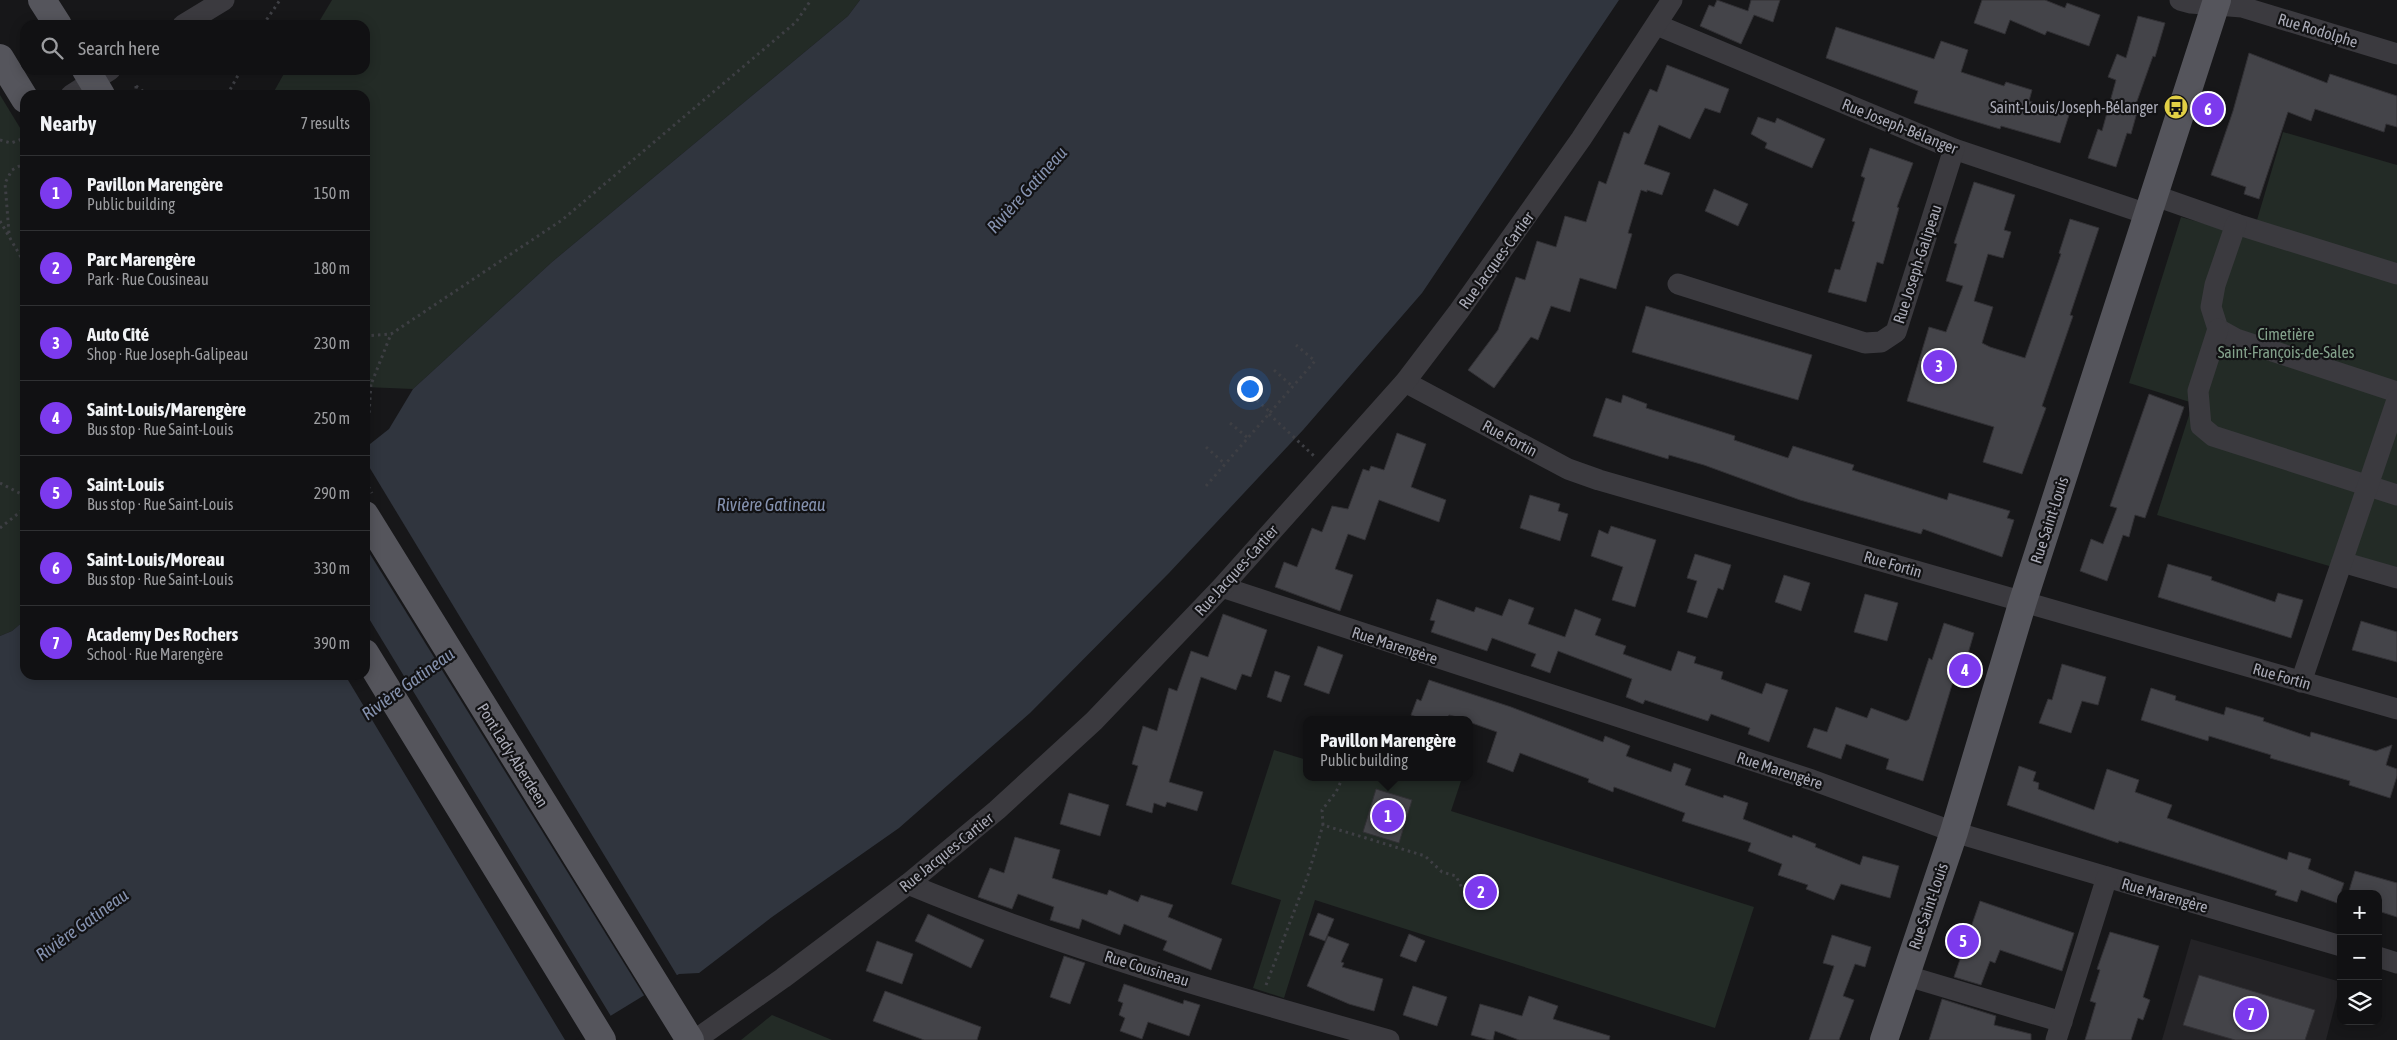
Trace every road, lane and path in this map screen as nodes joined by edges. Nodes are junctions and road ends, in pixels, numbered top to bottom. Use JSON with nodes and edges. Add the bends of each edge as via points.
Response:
{"nodes":[{"id":1,"x":42,"y":0,"type":"edge"},
{"id":2,"x":224,"y":0,"type":"edge"},
{"id":3,"x":280,"y":0,"type":"edge"},
{"id":4,"x":811,"y":0,"type":"edge"},
{"id":5,"x":1672,"y":0,"type":"edge"},
{"id":6,"x":2180,"y":0,"type":"edge"},
{"id":7,"x":2216,"y":2,"type":"edge"},
{"id":8,"x":55,"y":20,"type":"edge"},
{"id":9,"x":191,"y":20,"type":"edge"},
{"id":10,"x":266,"y":20,"type":"edge"},
{"id":11,"x":1657,"y":26,"type":"junction"},
{"id":12,"x":2397,"y":54,"type":"edge"},
{"id":13,"x":0,"y":58,"type":"edge"},
{"id":14,"x":238,"y":75,"type":"edge"},
{"id":15,"x":230,"y":90,"type":"edge"},
{"id":16,"x":20,"y":91,"type":"edge"},
{"id":17,"x":0,"y":140,"type":"edge"},
{"id":18,"x":20,"y":140,"type":"edge"},
{"id":19,"x":1954,"y":149,"type":"junction"},
{"id":20,"x":20,"y":166,"type":"edge"},
{"id":21,"x":2150,"y":205,"type":"junction"},
{"id":22,"x":0,"y":221,"type":"edge"},
{"id":23,"x":2236,"y":224,"type":"junction"},
{"id":24,"x":9,"y":233,"type":"junction"},
{"id":25,"x":20,"y":254,"type":"edge"},
{"id":26,"x":2397,"y":274,"type":"edge"},
{"id":27,"x":1678,"y":284,"type":"dead end"},
{"id":28,"x":2218,"y":329,"type":"junction"},
{"id":29,"x":391,"y":334,"type":"junction"},
{"id":30,"x":370,"y":336,"type":"edge"},
{"id":31,"x":1296,"y":345,"type":"dead end"},
{"id":32,"x":1274,"y":370,"type":"dead end"},
{"id":33,"x":1405,"y":382,"type":"junction"},
{"id":34,"x":371,"y":383,"type":"joint"},
{"id":35,"x":1292,"y":386,"type":"junction"},
{"id":36,"x":2397,"y":392,"type":"edge"},
{"id":37,"x":1252,"y":396,"type":"dead end"},
{"id":38,"x":370,"y":399,"type":"edge"},
{"id":39,"x":2397,"y":400,"type":"edge"},
{"id":40,"x":1269,"y":413,"type":"junction"},
{"id":41,"x":1230,"y":422,"type":"dead end"},
{"id":42,"x":1296,"y":437,"type":"dead end"},
{"id":43,"x":1248,"y":438,"type":"junction"},
{"id":44,"x":1206,"y":447,"type":"dead end"},
{"id":45,"x":1225,"y":464,"type":"junction"},
{"id":46,"x":0,"y":483,"type":"edge"},
{"id":47,"x":2368,"y":485,"type":"junction"},
{"id":48,"x":1206,"y":486,"type":"dead end"},
{"id":49,"x":20,"y":493,"type":"edge"},
{"id":50,"x":2397,"y":495,"type":"edge"},
{"id":51,"x":20,"y":512,"type":"edge"},
{"id":52,"x":370,"y":523,"type":"edge"},
{"id":53,"x":0,"y":528,"type":"edge"},
{"id":54,"x":2342,"y":562,"type":"junction"},
{"id":55,"x":2397,"y":578,"type":"edge"},
{"id":56,"x":1222,"y":587,"type":"junction"},
{"id":57,"x":2023,"y":601,"type":"junction"},
{"id":58,"x":370,"y":661,"type":"edge"},
{"id":59,"x":2301,"y":682,"type":"junction"},
{"id":60,"x":2397,"y":709,"type":"edge"},
{"id":61,"x":1341,"y":781,"type":"edge"},
{"id":62,"x":1323,"y":825,"type":"junction"},
{"id":63,"x":1954,"y":832,"type":"junction"},
{"id":64,"x":2107,"y":877,"type":"junction"},
{"id":65,"x":908,"y":884,"type":"junction"},
{"id":66,"x":1462,"y":888,"type":"dead end"},
{"id":67,"x":2337,"y":945,"type":"edge"},
{"id":68,"x":2382,"y":958,"type":"edge"},
{"id":69,"x":2397,"y":963,"type":"edge"},
{"id":70,"x":1904,"y":975,"type":"junction"},
{"id":71,"x":1259,"y":1002,"type":"junction"},
{"id":72,"x":2059,"y":1031,"type":"edge"},
{"id":73,"x":600,"y":1037,"type":"edge"},
{"id":74,"x":690,"y":1040,"type":"edge"},
{"id":75,"x":695,"y":1040,"type":"edge"},
{"id":76,"x":1389,"y":1040,"type":"edge"},
{"id":77,"x":1884,"y":1040,"type":"edge"}],
"edges":[{"from":1,"to":8,"type":"main road"},
{"from":2,"to":9,"type":"street"},
{"from":3,"to":10,"type":"path"},
{"from":4,"to":29,"type":"path","via":[[796,22],[562,220]]},
{"from":5,"to":11,"type":"street","name":"Rue Jacques-Cartier"},
{"from":6,"to":7,"type":"street","name":"Rue Rodolphe"},
{"from":7,"to":12,"type":"street","name":"Rue Rodolphe"},
{"from":7,"to":21,"type":"main road","name":"Rue Saint-Louis"},
{"from":11,"to":19,"type":"street","name":"Rue Joseph-Bélanger"},
{"from":11,"to":33,"type":"street","name":"Rue Jacques-Cartier","via":[[1498,259]]},
{"from":13,"to":16,"type":"main road"},
{"from":14,"to":15,"type":"path"},
{"from":17,"to":18,"type":"path","via":[[11,143]]},
{"from":19,"to":21,"type":"street","name":"Rue Joseph-Bélanger"},
{"from":19,"to":27,"type":"street","name":"Rue Joseph-Galipeau","via":[[1896,332],[1881,342],[1865,344]]},
{"from":20,"to":24,"type":"path","via":[[12,170],[5,183]]},
{"from":21,"to":23,"type":"street","name":"Rue Joseph-Bélanger"},
{"from":21,"to":57,"type":"main road","name":"Rue Saint-Louis"},
{"from":22,"to":24,"type":"path"},
{"from":23,"to":26,"type":"street","name":"Rue Joseph-Bélanger"},
{"from":23,"to":28,"type":"street","via":[[2211,307]]},
{"from":24,"to":25,"type":"path"},
{"from":28,"to":36,"type":"street","via":[[2236,339]]},
{"from":28,"to":47,"type":"street","via":[[2198,391],[2201,426],[2213,436]]},
{"from":29,"to":30,"type":"path"},
{"from":29,"to":34,"type":"path"},
{"from":31,"to":35,"type":"path","via":[[1315,361]]},
{"from":32,"to":35,"type":"path"},
{"from":33,"to":56,"type":"street","name":"Rue Jacques-Cartier"},
{"from":33,"to":57,"type":"street","name":"Rue Fortin","via":[[1568,469],[1599,480]]},
{"from":34,"to":38,"type":"path"},
{"from":35,"to":40,"type":"path"},
{"from":37,"to":40,"type":"path"},
{"from":39,"to":47,"type":"street"},
{"from":40,"to":42,"type":"path"},
{"from":40,"to":43,"type":"path"},
{"from":41,"to":43,"type":"path"},
{"from":43,"to":45,"type":"path"},
{"from":44,"to":45,"type":"path"},
{"from":45,"to":48,"type":"path"},
{"from":46,"to":49,"type":"path"},
{"from":47,"to":50,"type":"street"},
{"from":47,"to":54,"type":"street"},
{"from":51,"to":53,"type":"path"},
{"from":52,"to":74,"type":"main road","name":"Pont Lady-Aberdeen"},
{"from":54,"to":55,"type":"street"},
{"from":54,"to":59,"type":"street"},
{"from":56,"to":63,"type":"street","name":"Rue Marengère","via":[[1812,780]]},
{"from":56,"to":65,"type":"street","name":"Rue Jacques-Cartier","via":[[1046,766]]},
{"from":57,"to":59,"type":"street","name":"Rue Fortin"},
{"from":57,"to":63,"type":"main road","name":"Rue Saint-Louis"},
{"from":58,"to":73,"type":"main road"},
{"from":59,"to":60,"type":"street","name":"Rue Fortin"},
{"from":61,"to":62,"type":"path","via":[[1322,810]]},
{"from":62,"to":66,"type":"path","via":[[1426,856],[1442,872],[1456,876]]},
{"from":62,"to":71,"type":"path","via":[[1308,875]]},
{"from":63,"to":64,"type":"street","name":"Rue Marengère"},
{"from":63,"to":70,"type":"main road","name":"Rue Saint-Louis"},
{"from":64,"to":67,"type":"street","name":"Rue Marengère"},
{"from":64,"to":72,"type":"street"},
{"from":65,"to":71,"type":"street","name":"Rue Cousineau","via":[[1045,936]]},
{"from":65,"to":75,"type":"street","name":"Rue Jacques-Cartier"},
{"from":68,"to":69,"type":"street"},
{"from":70,"to":72,"type":"street"},
{"from":70,"to":77,"type":"main road","name":"Rue Saint-Louis"},
{"from":71,"to":76,"type":"street","name":"Rue Cousineau"}]}
